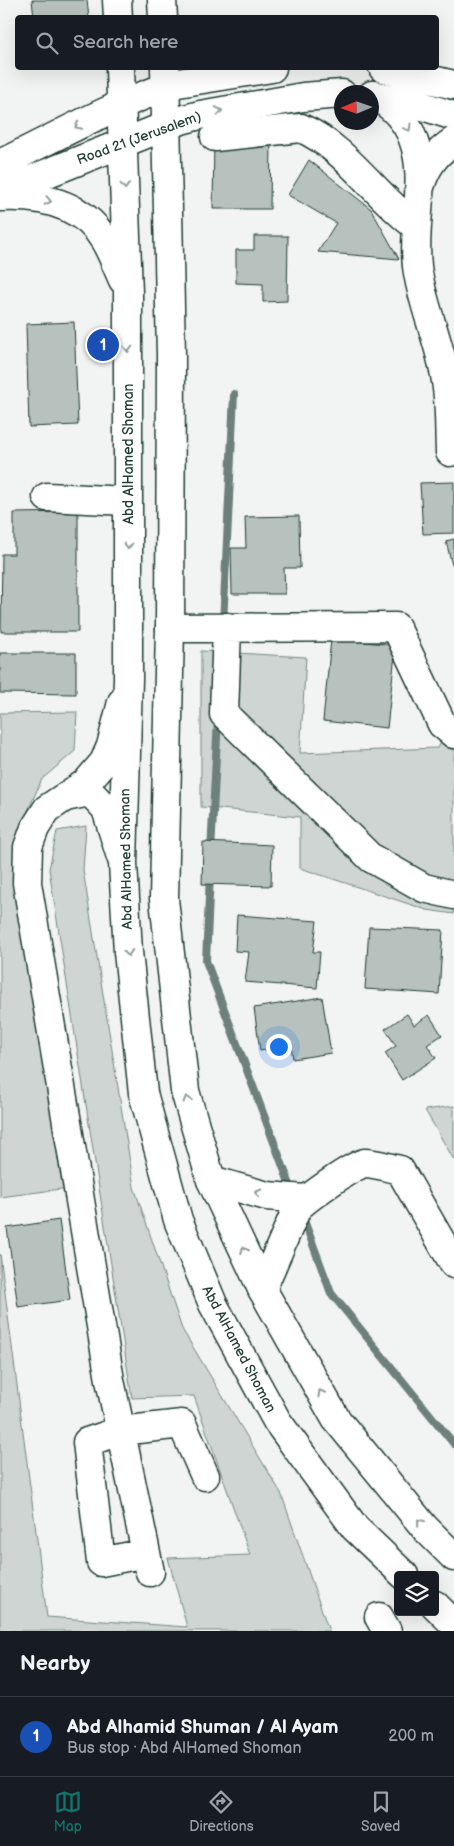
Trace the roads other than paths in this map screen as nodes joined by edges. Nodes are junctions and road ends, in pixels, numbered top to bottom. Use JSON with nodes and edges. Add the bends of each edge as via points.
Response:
{"nodes":[{"id":1,"x":117,"y":0,"type":"edge"},
{"id":2,"x":162,"y":0,"type":"edge"},
{"id":3,"x":118,"y":15,"type":"edge"},
{"id":4,"x":163,"y":15,"type":"edge"},
{"id":5,"x":120,"y":70,"type":"edge"},
{"id":6,"x":230,"y":70,"type":"edge"},
{"id":7,"x":258,"y":70,"type":"edge"},
{"id":8,"x":392,"y":70,"type":"edge"},
{"id":9,"x":245,"y":72,"type":"junction"},
{"id":10,"x":165,"y":77,"type":"edge"},
{"id":11,"x":454,"y":85,"type":"edge"},
{"id":12,"x":334,"y":95,"type":"edge"},
{"id":13,"x":379,"y":96,"type":"edge"},
{"id":14,"x":379,"y":98,"type":"edge"},
{"id":15,"x":122,"y":104,"type":"junction"},
{"id":16,"x":454,"y":116,"type":"edge"},
{"id":17,"x":166,"y":126,"type":"junction"},
{"id":18,"x":215,"y":137,"type":"dead end"},
{"id":19,"x":454,"y":141,"type":"edge"},
{"id":20,"x":123,"y":143,"type":"junction"},
{"id":21,"x":0,"y":164,"type":"edge"},
{"id":22,"x":419,"y":191,"type":"junction"},
{"id":23,"x":0,"y":192,"type":"edge"},
{"id":24,"x":0,"y":197,"type":"edge"},
{"id":25,"x":416,"y":226,"type":"junction"},
{"id":26,"x":128,"y":293,"type":"junction"},
{"id":27,"x":449,"y":372,"type":"edge"},
{"id":28,"x":450,"y":452,"type":"dead end"},
{"id":29,"x":47,"y":497,"type":"dead end"},
{"id":30,"x":127,"y":501,"type":"junction"},
{"id":31,"x":227,"y":627,"type":"junction"},
{"id":32,"x":170,"y":628,"type":"junction"},
{"id":33,"x":128,"y":678,"type":"junction"},
{"id":34,"x":454,"y":734,"type":"edge"},
{"id":35,"x":66,"y":797,"type":"junction"},
{"id":36,"x":123,"y":864,"type":"junction"},
{"id":37,"x":454,"y":895,"type":"edge"},
{"id":38,"x":212,"y":1180,"type":"junction"},
{"id":39,"x":305,"y":1199,"type":"junction"},
{"id":40,"x":454,"y":1264,"type":"edge"},
{"id":41,"x":262,"y":1289,"type":"junction"},
{"id":42,"x":120,"y":1432,"type":"junction"},
{"id":43,"x":204,"y":1476,"type":"dead end"},
{"id":44,"x":454,"y":1557,"type":"edge"},
{"id":45,"x":400,"y":1571,"type":"edge"},
{"id":46,"x":439,"y":1607,"type":"edge"},
{"id":47,"x":439,"y":1608,"type":"edge"},
{"id":48,"x":454,"y":1619,"type":"edge"},
{"id":49,"x":454,"y":1624,"type":"edge"}],
"edges":[{"from":1,"to":3,"type":"main road"},
{"from":2,"to":4,"type":"main road"},
{"from":5,"to":15,"type":"main road","name":"Abd AlHamed Shoman"},
{"from":6,"to":9,"type":"main road"},
{"from":7,"to":9,"type":"main road"},
{"from":8,"to":11,"type":"main road"},
{"from":9,"to":10,"type":"main road","via":[[178,83]]},
{"from":10,"to":15,"type":"main road"},
{"from":10,"to":17,"type":"main road"},
{"from":17,"to":12,"type":"main road","name":"Road 21 (Jerusalem)","one_way":true,"via":[[200,114]]},
{"from":13,"to":16,"type":"main road"},
{"from":14,"to":22,"type":"main road","one_way":true,"via":[[390,104],[413,136],[420,165]]},
{"from":15,"to":20,"type":"main road","name":"Abd AlHamed Shoman"},
{"from":15,"to":21,"type":"main road","one_way":true},
{"from":17,"to":20,"type":"main road","name":"Road 21 (Jerusalem)"},
{"from":17,"to":32,"type":"main road","via":[[171,355]]},
{"from":18,"to":25,"type":"main road","via":[[301,128],[313,133]]},
{"from":19,"to":22,"type":"main road","via":[[432,159]]},
{"from":20,"to":23,"type":"main road","name":"Road 21 (Jerusalem)"},
{"from":20,"to":26,"type":"main road","name":"Abd AlHamed Shoman","one_way":true},
{"from":22,"to":25,"type":"main road"},
{"from":24,"to":26,"type":"main road","one_way":true,"via":[[56,202],[83,215],[105,240]]},
{"from":25,"to":27,"type":"main road","via":[[417,268]]},
{"from":26,"to":30,"type":"main road","name":"Abd AlHamed Shoman","one_way":true},
{"from":27,"to":28,"type":"main road"},
{"from":29,"to":30,"type":"main road"},
{"from":30,"to":33,"type":"main road","name":"Abd AlHamed Shoman","one_way":true},
{"from":31,"to":32,"type":"main road"},
{"from":31,"to":34,"type":"main road","via":[[396,627],[442,724]]},
{"from":31,"to":37,"type":"main road","via":[[224,714],[371,858],[424,888]]},
{"from":38,"to":32,"type":"main road","one_way":true,"via":[[184,1091],[164,899]]},
{"from":33,"to":35,"type":"main road","via":[[104,762],[86,783]]},
{"from":33,"to":36,"type":"main road","name":"Abd AlHamed Shoman"},
{"from":35,"to":36,"type":"main road","via":[[90,792],[106,809]]},
{"from":35,"to":42,"type":"main road","via":[[47,809],[34,828],[28,847],[27,883]]},
{"from":36,"to":45,"type":"main road","name":"Abd AlHamed Shoman","one_way":true,"via":[[128,952],[143,1093],[178,1220],[213,1304],[277,1421],[355,1528]]},
{"from":39,"to":38,"type":"main road","one_way":true,"via":[[268,1196]]},
{"from":41,"to":38,"type":"main road","one_way":true},
{"from":39,"to":40,"type":"main road","via":[[364,1163],[400,1170]]},
{"from":39,"to":41,"type":"main road","via":[[297,1208]]},
{"from":44,"to":41,"type":"main road","one_way":true,"via":[[425,1528],[336,1419]]},
{"from":42,"to":42,"type":"main road","via":[[148,1562],[101,1562],[87,1442]]},
{"from":42,"to":43,"type":"main road","via":[[182,1424]]},
{"from":46,"to":48,"type":"main road"},
{"from":47,"to":49,"type":"main road"}]}
